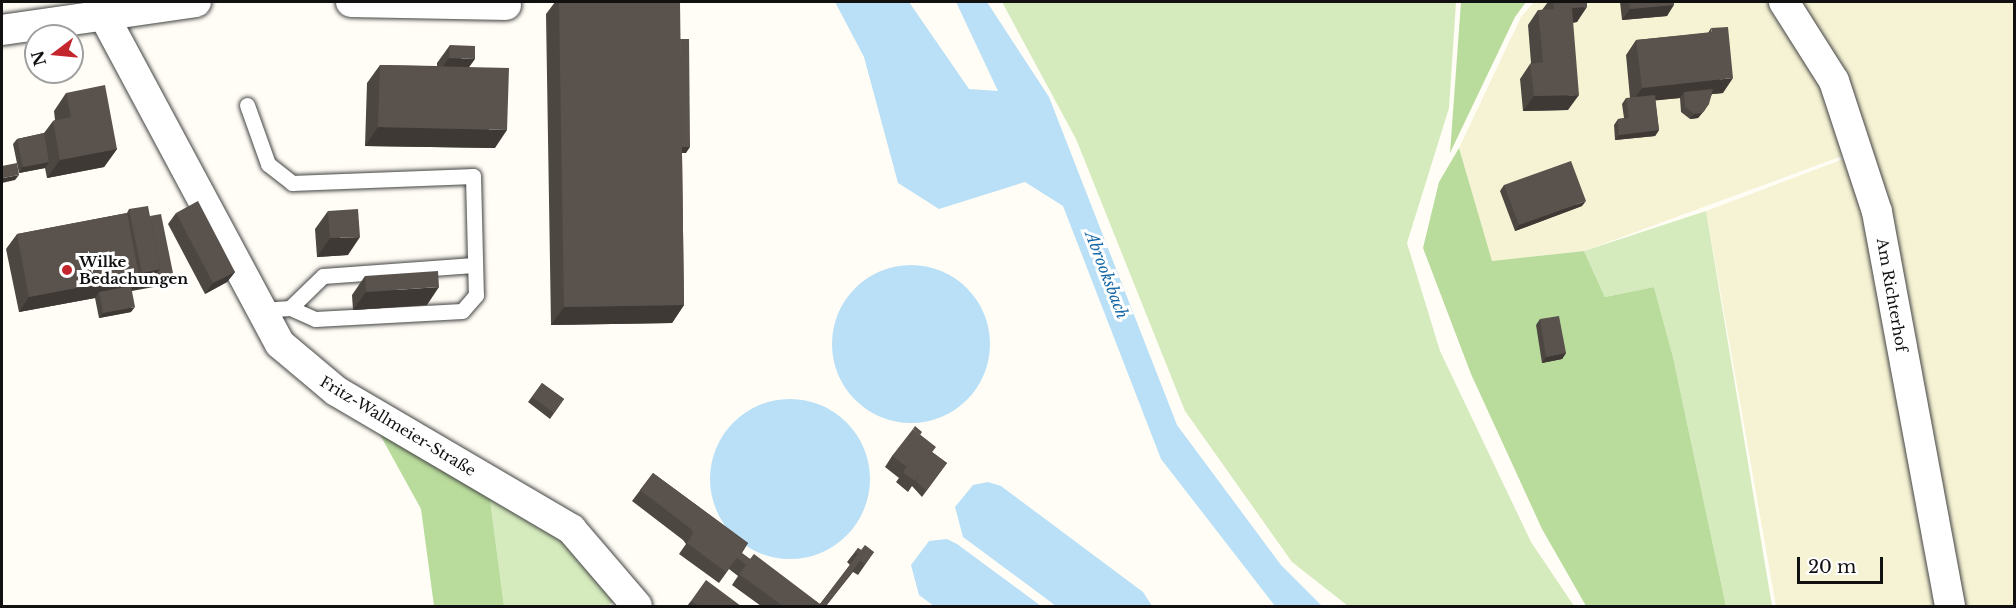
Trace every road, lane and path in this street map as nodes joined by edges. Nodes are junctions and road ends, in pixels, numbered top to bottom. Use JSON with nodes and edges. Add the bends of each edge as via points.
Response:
{"nodes":[{"id":1,"x":196,"y":2,"type":"edge"},
{"id":2,"x":351,"y":2,"type":"edge"},
{"id":3,"x":1784,"y":2,"type":"edge"},
{"id":4,"x":512,"y":3,"type":"edge"},
{"id":5,"x":103,"y":14,"type":"junction"},
{"id":6,"x":2,"y":30,"type":"edge"},
{"id":7,"x":248,"y":105,"type":"dead end"},
{"id":8,"x":474,"y":265,"type":"junction"},
{"id":9,"x":276,"y":309,"type":"junction"},
{"id":10,"x":637,"y":606,"type":"edge"},
{"id":11,"x":1950,"y":606,"type":"edge"}],
"edges":[{"from":1,"to":5,"type":"street"},
{"from":2,"to":4,"type":"street"},
{"from":3,"to":11,"type":"street","name":"Am Richterhof","via":[[1834,81],[1877,212]]},
{"from":5,"to":6,"type":"street"},
{"from":5,"to":9,"type":"street","name":"Fritz-Wallmeier-Straße"},
{"from":7,"to":8,"type":"lane","via":[[268,164],[292,183],[473,176]]},
{"from":8,"to":9,"type":"lane","via":[[323,276]]},
{"from":8,"to":9,"type":"lane","via":[[476,296],[462,311],[315,320]]},
{"from":9,"to":10,"type":"street","name":"Fritz-Wallmeier-Straße","via":[[280,344],[336,391],[571,529]]}]}
